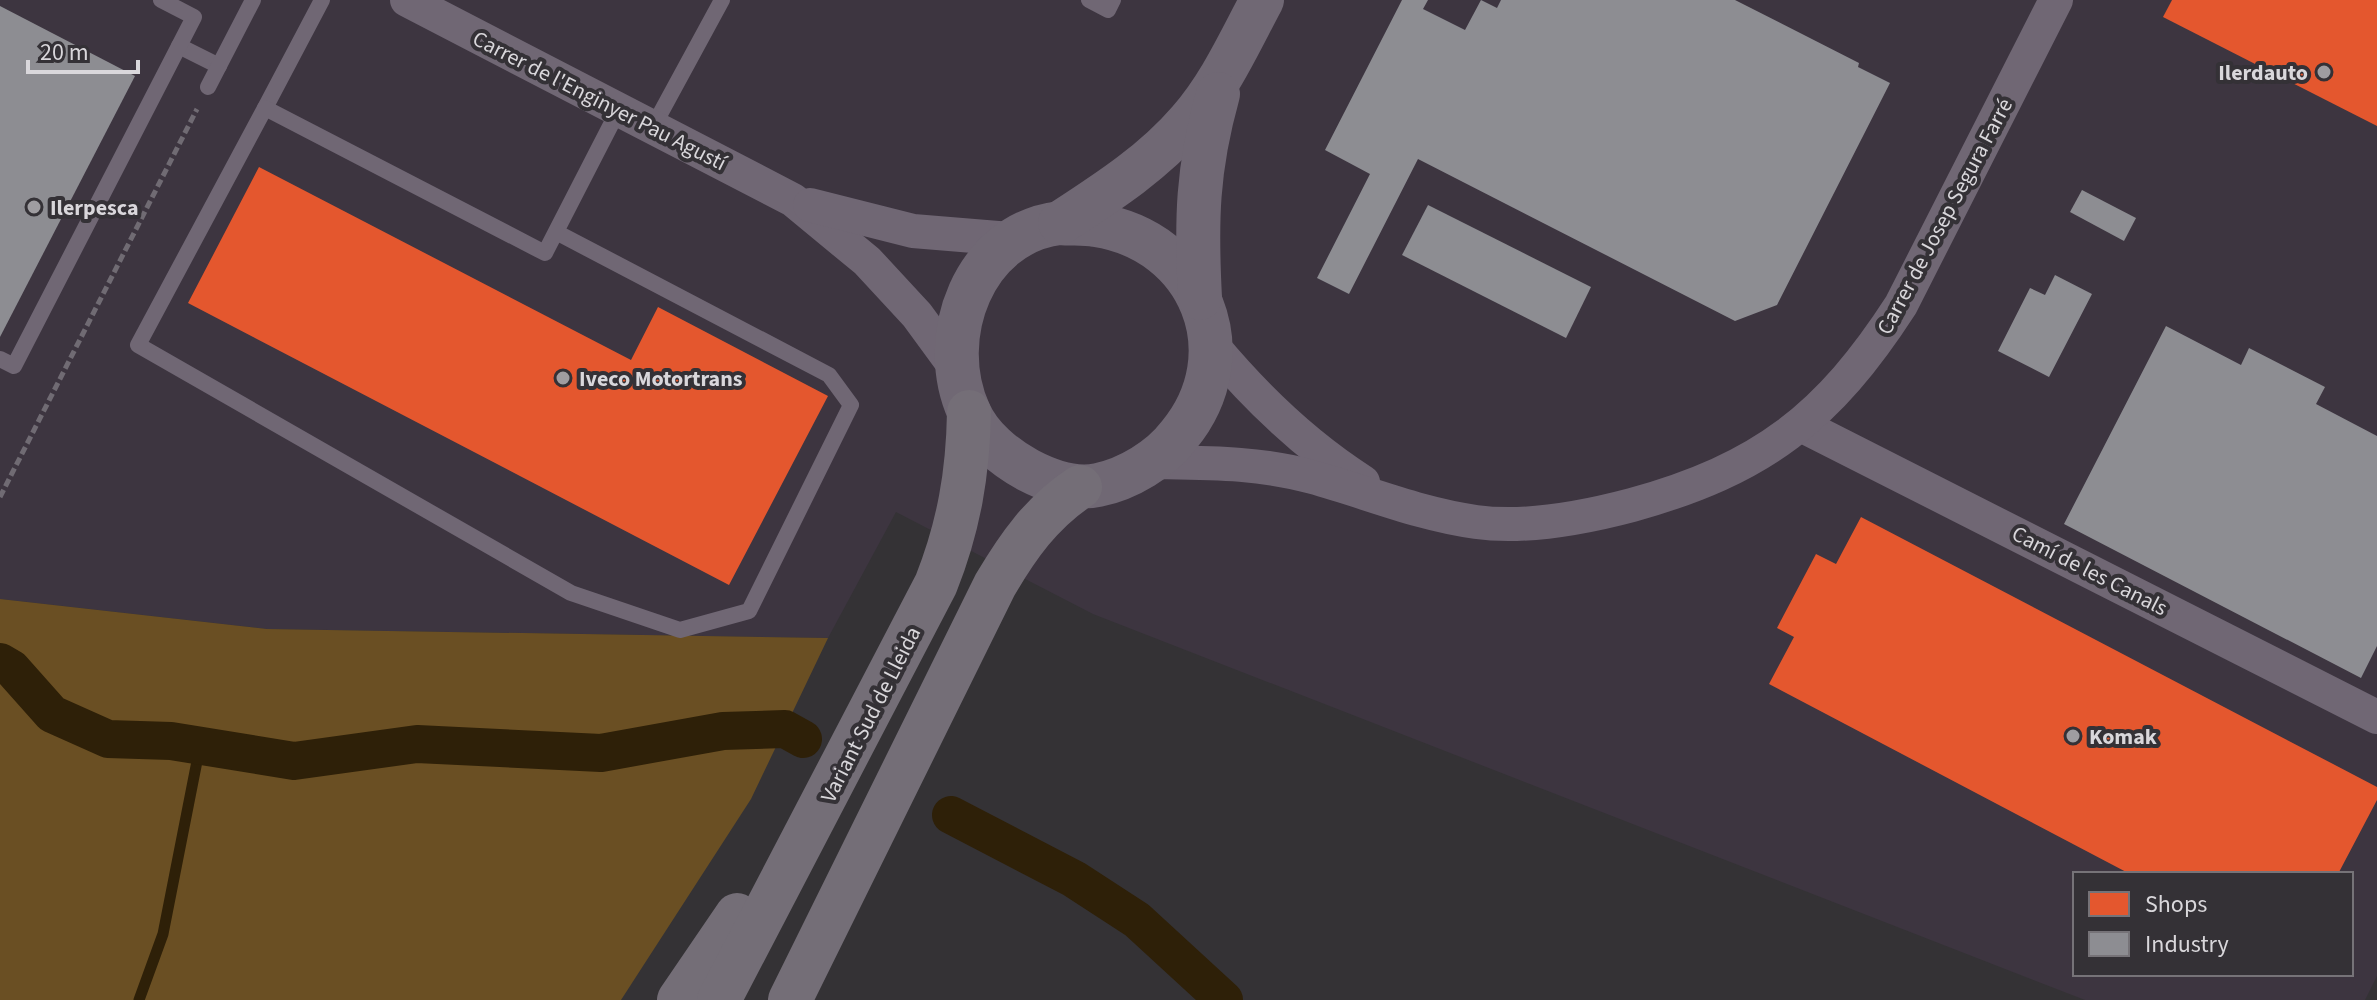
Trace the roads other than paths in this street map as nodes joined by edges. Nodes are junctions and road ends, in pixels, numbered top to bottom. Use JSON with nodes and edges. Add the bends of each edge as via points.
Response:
{"nodes":[{"id":1,"x":161,"y":0,"type":"edge"},
{"id":2,"x":253,"y":0,"type":"edge"},
{"id":3,"x":322,"y":0,"type":"edge"},
{"id":4,"x":722,"y":0,"type":"edge"},
{"id":5,"x":1089,"y":0,"type":"edge"},
{"id":6,"x":1113,"y":0,"type":"edge"},
{"id":7,"x":1262,"y":0,"type":"edge"},
{"id":8,"x":2056,"y":0,"type":"edge"},
{"id":9,"x":420,"y":3,"type":"edge"},
{"id":10,"x":179,"y":46,"type":"junction"},
{"id":11,"x":219,"y":66,"type":"junction"},
{"id":12,"x":1224,"y":72,"type":"junction"},
{"id":13,"x":208,"y":87,"type":"road end"},
{"id":14,"x":265,"y":108,"type":"junction"},
{"id":15,"x":619,"y":109,"type":"junction"},
{"id":16,"x":653,"y":127,"type":"junction"},
{"id":17,"x":793,"y":200,"type":"junction"},
{"id":18,"x":1060,"y":223,"type":"junction"},
{"id":19,"x":556,"y":232,"type":"junction"},
{"id":20,"x":1010,"y":239,"type":"junction"},
{"id":21,"x":1200,"y":298,"type":"junction"},
{"id":22,"x":1212,"y":345,"type":"junction"},
{"id":23,"x":0,"y":359,"type":"edge"},
{"id":24,"x":964,"y":392,"type":"junction"},
{"id":25,"x":1801,"y":425,"type":"junction"},
{"id":26,"x":1149,"y":462,"type":"junction"},
{"id":27,"x":1080,"y":487,"type":"junction"},
{"id":28,"x":1404,"y":508,"type":"junction"},
{"id":29,"x":2377,"y":717,"type":"edge"},
{"id":30,"x":834,"y":785,"type":"junction"},
{"id":31,"x":886,"y":811,"type":"junction"},
{"id":32,"x":679,"y":1000,"type":"edge"},
{"id":33,"x":719,"y":1000,"type":"edge"},
{"id":34,"x":790,"y":1000,"type":"edge"},
{"id":35,"x":815,"y":1000,"type":"edge"}],
"edges":[{"from":1,"to":10,"type":"lane","via":[[194,17]]},
{"from":2,"to":11,"type":"lane"},
{"from":3,"to":14,"type":"lane"},
{"from":4,"to":16,"type":"lane"},
{"from":5,"to":6,"type":"lane","via":[[1108,10]]},
{"from":7,"to":12,"type":"main road"},
{"from":8,"to":25,"type":"street","name":"Carrer de Josep Segura Farré","via":[[1901,305],[1859,368]]},
{"from":9,"to":15,"type":"street","name":"Carrer de l'Enginyer Pau Agustí"},
{"from":10,"to":11,"type":"lane"},
{"from":10,"to":23,"type":"lane","via":[[14,366]]},
{"from":11,"to":13,"type":"lane"},
{"from":12,"to":18,"type":"main road","via":[[1191,120],[1158,153]]},
{"from":12,"to":21,"type":"main road","via":[[1204,144],[1198,190]]},
{"from":14,"to":19,"type":"lane","via":[[545,253]]},
{"from":14,"to":19,"type":"lane","via":[[138,345],[571,593],[680,630],[749,611],[851,405],[829,375]]},
{"from":15,"to":16,"type":"street","name":"Carrer de l'Enginyer Pau Agustí"},
{"from":15,"to":19,"type":"lane"},
{"from":16,"to":17,"type":"street","name":"Carrer de l'Enginyer Pau Agustí"},
{"from":17,"to":20,"type":"street","name":"Carrer de l'Enginyer Pau Agustí","via":[[880,225]]},
{"from":17,"to":24,"type":"street","name":"Carrer de l'Enginyer Pau Agustí","via":[[867,261],[917,315]]},
{"from":18,"to":20,"type":"main road"},
{"from":18,"to":21,"type":"main road","via":[[1097,225],[1135,238],[1162,254]]},
{"from":20,"to":24,"type":"main road","via":[[974,282],[963,309]]},
{"from":21,"to":22,"type":"main road"},
{"from":22,"to":26,"type":"main road","via":[[1211,374],[1202,401],[1172,445]]},
{"from":22,"to":28,"type":"street","name":"Carrer de Josep Segura Farré","via":[[1295,433]]},
{"from":24,"to":27,"type":"main road","via":[[986,437],[1012,461],[1045,479]]},
{"from":24,"to":30,"type":"highway","name":"Variant Sud de Lleida","via":[[968,463],[955,536]]},
{"from":25,"to":28,"type":"street","name":"Carrer de Josep Segura Farré","via":[[1700,485],[1612,511],[1542,522],[1480,523]]},
{"from":25,"to":29,"type":"street","name":"Camí de les Canals"},
{"from":26,"to":27,"type":"main road","via":[[1100,485]]},
{"from":26,"to":28,"type":"street","name":"Carrer de Josep Segura Farré","via":[[1246,464],[1311,476]]},
{"from":27,"to":31,"type":"highway","via":[[1050,507],[1002,572]]},
{"from":30,"to":32,"type":"highway","via":[[769,868]]},
{"from":30,"to":33,"type":"highway","name":"Variant Sud de Lleida"},
{"from":31,"to":34,"type":"highway"},
{"from":31,"to":35,"type":"highway"}]}
